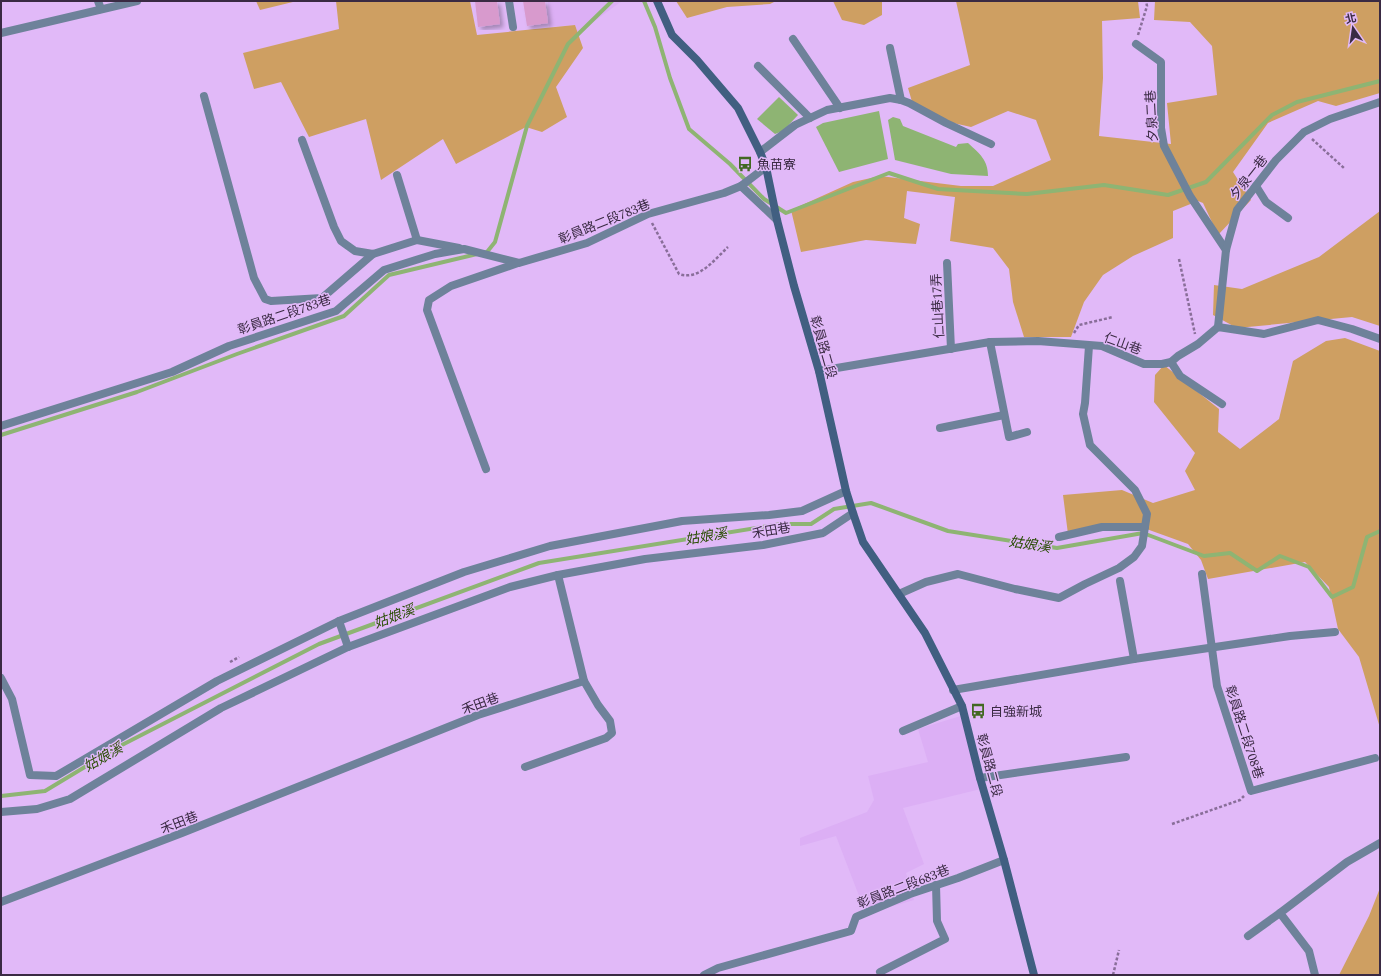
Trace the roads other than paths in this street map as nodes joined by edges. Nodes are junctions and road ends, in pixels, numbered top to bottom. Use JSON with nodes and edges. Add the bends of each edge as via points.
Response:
{"nodes":[{"id":1,"x":137,"y":1,"type":"edge"},
{"id":2,"x":509,"y":1,"type":"edge"},
{"id":3,"x":657,"y":1,"type":"edge"},
{"id":4,"x":100,"y":5,"type":"edge"},
{"id":5,"x":513,"y":27,"type":"dead end"},
{"id":6,"x":1,"y":33,"type":"edge"},
{"id":7,"x":792,"y":39,"type":"dead end"},
{"id":8,"x":1136,"y":44,"type":"road end"},
{"id":9,"x":890,"y":48,"type":"dead end"},
{"id":10,"x":758,"y":66,"type":"dead end"},
{"id":11,"x":204,"y":96,"type":"dead end"},
{"id":12,"x":901,"y":100,"type":"junction"},
{"id":13,"x":1380,"y":102,"type":"edge"},
{"id":14,"x":840,"y":108,"type":"junction"},
{"id":15,"x":810,"y":118,"type":"junction"},
{"id":16,"x":302,"y":140,"type":"dead end"},
{"id":17,"x":991,"y":144,"type":"dead end"},
{"id":18,"x":760,"y":152,"type":"junction"},
{"id":19,"x":766,"y":167,"type":"junction"},
{"id":20,"x":396,"y":175,"type":"dead end"},
{"id":21,"x":741,"y":186,"type":"junction"},
{"id":22,"x":1256,"y":186,"type":"junction"},
{"id":23,"x":1288,"y":218,"type":"dead end"},
{"id":24,"x":777,"y":220,"type":"junction"},
{"id":25,"x":417,"y":240,"type":"junction"},
{"id":26,"x":464,"y":249,"type":"junction"},
{"id":27,"x":1226,"y":250,"type":"junction"},
{"id":28,"x":373,"y":254,"type":"junction"},
{"id":29,"x":519,"y":263,"type":"junction"},
{"id":30,"x":947,"y":263,"type":"dead end"},
{"id":31,"x":1218,"y":327,"type":"junction"},
{"id":32,"x":1380,"y":339,"type":"edge"},
{"id":33,"x":990,"y":342,"type":"junction"},
{"id":34,"x":1089,"y":346,"type":"junction"},
{"id":35,"x":951,"y":348,"type":"junction"},
{"id":36,"x":1171,"y":362,"type":"junction"},
{"id":37,"x":819,"y":371,"type":"junction"},
{"id":38,"x":1222,"y":404,"type":"dead end"},
{"id":39,"x":1004,"y":415,"type":"junction"},
{"id":40,"x":1,"y":426,"type":"edge"},
{"id":41,"x":940,"y":428,"type":"dead end"},
{"id":42,"x":1027,"y":432,"type":"dead end"},
{"id":43,"x":486,"y":469,"type":"dead end"},
{"id":44,"x":846,"y":491,"type":"junction"},
{"id":45,"x":853,"y":513,"type":"junction"},
{"id":46,"x":1145,"y":527,"type":"junction"},
{"id":47,"x":1059,"y":537,"type":"dead end"},
{"id":48,"x":1202,"y":574,"type":"dead end"},
{"id":49,"x":558,"y":575,"type":"junction"},
{"id":50,"x":1120,"y":581,"type":"dead end"},
{"id":51,"x":899,"y":594,"type":"junction"},
{"id":52,"x":339,"y":621,"type":"junction"},
{"id":53,"x":1335,"y":632,"type":"dead end"},
{"id":54,"x":348,"y":647,"type":"junction"},
{"id":55,"x":1212,"y":648,"type":"junction"},
{"id":56,"x":1134,"y":659,"type":"junction"},
{"id":57,"x":1,"y":678,"type":"edge"},
{"id":58,"x":584,"y":681,"type":"junction"},
{"id":59,"x":953,"y":690,"type":"junction"},
{"id":60,"x":962,"y":706,"type":"junction"},
{"id":61,"x":903,"y":731,"type":"dead end"},
{"id":62,"x":1126,"y":757,"type":"dead end"},
{"id":63,"x":1375,"y":758,"type":"dead end"},
{"id":64,"x":525,"y":768,"type":"dead end"},
{"id":65,"x":980,"y":778,"type":"junction"},
{"id":66,"x":1,"y":812,"type":"edge"},
{"id":67,"x":1380,"y":843,"type":"edge"},
{"id":68,"x":1004,"y":860,"type":"junction"},
{"id":69,"x":936,"y":885,"type":"junction"},
{"id":70,"x":1,"y":902,"type":"edge"},
{"id":71,"x":1280,"y":913,"type":"junction"},
{"id":72,"x":1248,"y":936,"type":"dead end"},
{"id":73,"x":880,"y":972,"type":"dead end"},
{"id":74,"x":704,"y":975,"type":"edge"},
{"id":75,"x":1034,"y":975,"type":"edge"},
{"id":76,"x":1315,"y":975,"type":"edge"}],
"edges":[{"from":1,"to":4,"type":"street"},
{"from":2,"to":5,"type":"street"},
{"from":3,"to":18,"type":"main road","via":[[672,35],[738,108]]},
{"from":4,"to":6,"type":"street"},
{"from":7,"to":14,"type":"street"},
{"from":8,"to":27,"type":"street","name":"夕泉二巷","via":[[1161,62],[1161,128],[1164,146],[1190,196]]},
{"from":9,"to":12,"type":"street"},
{"from":10,"to":15,"type":"street"},
{"from":11,"to":28,"type":"street","via":[[254,278],[265,299],[271,301],[322,298]]},
{"from":12,"to":14,"type":"street","via":[[890,98]]},
{"from":12,"to":17,"type":"street"},
{"from":13,"to":22,"type":"street","name":"夕泉一巷","via":[[1330,119],[1304,132],[1276,160]]},
{"from":14,"to":15,"type":"street","via":[[827,110]]},
{"from":15,"to":18,"type":"street","via":[[796,125]]},
{"from":16,"to":28,"type":"street","via":[[341,241],[355,251]]},
{"from":18,"to":19,"type":"main road"},
{"from":19,"to":21,"type":"street","name":"彰員路二段783巷"},
{"from":19,"to":24,"type":"main road","name":"彰員路二段"},
{"from":20,"to":25,"type":"street"},
{"from":21,"to":24,"type":"street"},
{"from":21,"to":29,"type":"street","name":"彰員路二段783巷","via":[[648,214],[587,243]]},
{"from":22,"to":23,"type":"street","via":[[1266,202]]},
{"from":22,"to":27,"type":"street","name":"夕泉一巷","via":[[1237,210]]},
{"from":24,"to":37,"type":"main road","name":"彰員路二段"},
{"from":25,"to":26,"type":"street"},
{"from":25,"to":28,"type":"street"},
{"from":26,"to":29,"type":"street","name":"彰員路二段783巷"},
{"from":26,"to":40,"type":"street","name":"彰員路二段783巷","via":[[436,254],[384,270],[336,311],[229,346],[172,372]]},
{"from":27,"to":31,"type":"street","name":"夕泉一巷"},
{"from":29,"to":43,"type":"street","via":[[451,286],[429,300],[427,310]]},
{"from":30,"to":35,"type":"street","name":"仁山巷17弄"},
{"from":31,"to":32,"type":"street","via":[[1264,334],[1318,320]]},
{"from":31,"to":36,"type":"street","name":"仁山巷"},
{"from":33,"to":34,"type":"street","name":"仁山巷","via":[[1069,342]]},
{"from":33,"to":35,"type":"street","name":"仁山巷"},
{"from":33,"to":39,"type":"street"},
{"from":34,"to":36,"type":"street","name":"仁山巷","via":[[1102,346],[1144,364]]},
{"from":34,"to":46,"type":"street","via":[[1083,414],[1090,445],[1135,490],[1147,514]]},
{"from":35,"to":37,"type":"street","name":"仁山巷"},
{"from":36,"to":38,"type":"street","via":[[1180,376]]},
{"from":37,"to":44,"type":"main road","name":"彰員路二段"},
{"from":39,"to":41,"type":"street"},
{"from":39,"to":42,"type":"street","via":[[1009,437]]},
{"from":44,"to":45,"type":"main road","name":"彰員路二段"},
{"from":44,"to":52,"type":"street","via":[[802,511],[682,521],[550,546],[464,572]]},
{"from":45,"to":49,"type":"street","name":"禾田巷","via":[[823,533],[763,545],[645,559]]},
{"from":45,"to":51,"type":"main road","name":"彰員路二段","via":[[863,542]]},
{"from":46,"to":47,"type":"street","via":[[1102,527]]},
{"from":46,"to":51,"type":"street","via":[[1142,546],[1134,557],[1119,568],[1059,598],[958,574],[926,582]]},
{"from":48,"to":55,"type":"street","name":"彰員路二段708巷"},
{"from":49,"to":54,"type":"street","name":"禾田巷","via":[[510,587]]},
{"from":49,"to":58,"type":"street"},
{"from":50,"to":56,"type":"street"},
{"from":51,"to":59,"type":"main road","name":"彰員路二段","via":[[925,633]]},
{"from":52,"to":54,"type":"street"},
{"from":52,"to":57,"type":"street","via":[[217,681],[56,776],[30,775],[12,699]]},
{"from":53,"to":55,"type":"street"},
{"from":54,"to":66,"type":"street","name":"禾田巷","via":[[221,708],[70,799],[37,809]]},
{"from":55,"to":56,"type":"street"},
{"from":55,"to":63,"type":"street","name":"彰員路二段708巷","via":[[1217,686],[1251,791]]},
{"from":56,"to":59,"type":"street"},
{"from":58,"to":64,"type":"street","via":[[610,721],[612,733],[606,738]]},
{"from":58,"to":70,"type":"street","name":"禾田巷","via":[[478,715],[197,828]]},
{"from":59,"to":60,"type":"main road","name":"彰員路二段"},
{"from":60,"to":61,"type":"street"},
{"from":60,"to":65,"type":"main road","name":"彰員路二段"},
{"from":62,"to":65,"type":"street"},
{"from":65,"to":68,"type":"main road","name":"彰員路二段"},
{"from":67,"to":71,"type":"street","via":[[1346,862]]},
{"from":68,"to":69,"type":"street","name":"彰員路二段683巷"},
{"from":68,"to":75,"type":"main road","name":"彰員路二段"},
{"from":69,"to":73,"type":"street","via":[[937,921],[945,939]]},
{"from":69,"to":74,"type":"street","name":"彰員路二段683巷","via":[[856,917],[851,931],[718,968]]},
{"from":71,"to":72,"type":"street"},
{"from":71,"to":76,"type":"street","via":[[1309,951]]}]}
